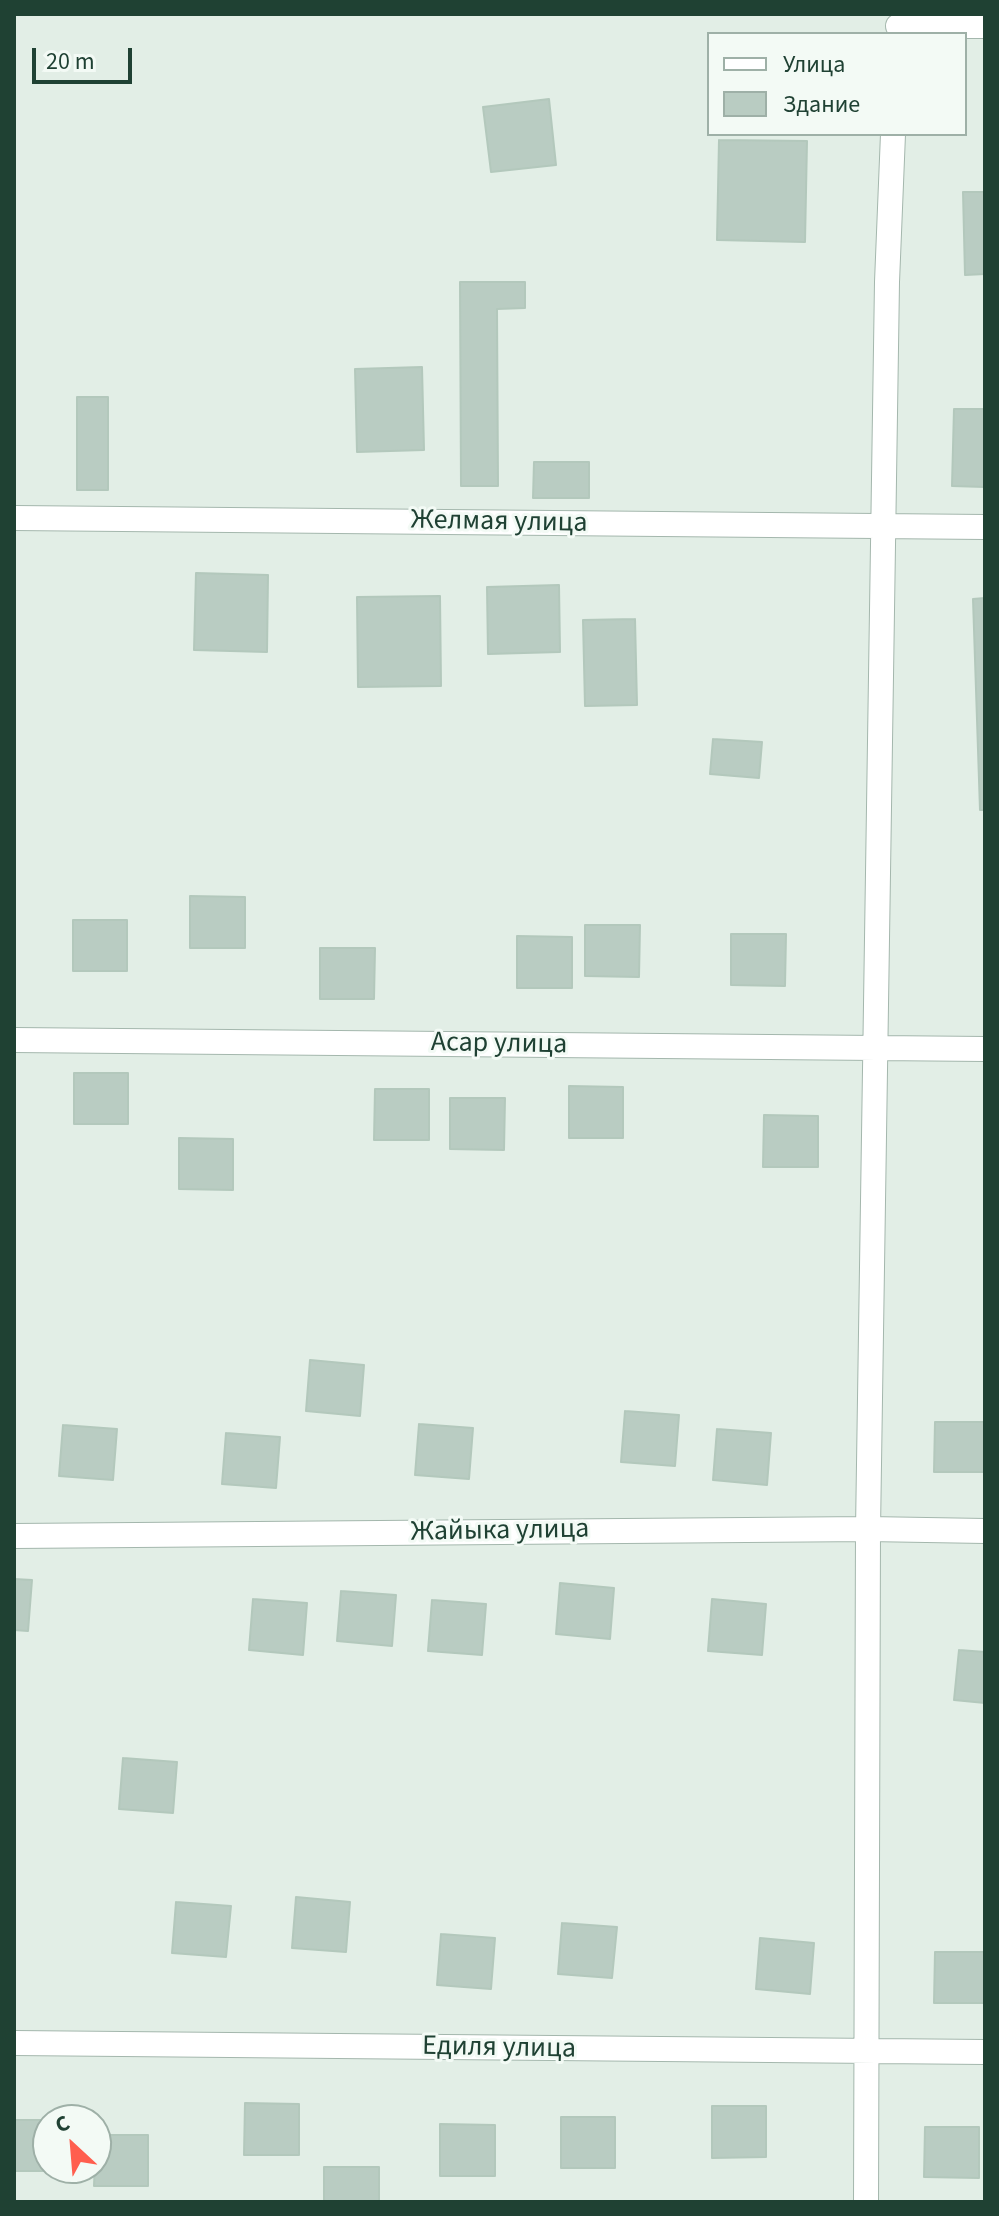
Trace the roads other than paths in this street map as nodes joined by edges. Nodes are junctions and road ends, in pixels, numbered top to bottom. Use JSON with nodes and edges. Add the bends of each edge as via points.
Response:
{"nodes":[{"id":1,"x":898,"y":25,"type":"edge"},
{"id":2,"x":985,"y":26,"type":"edge"},
{"id":3,"x":893,"y":136,"type":"edge"},
{"id":4,"x":14,"y":518,"type":"edge"},
{"id":5,"x":886,"y":526,"type":"junction"},
{"id":6,"x":985,"y":527,"type":"edge"},
{"id":7,"x":14,"y":1040,"type":"edge"},
{"id":8,"x":878,"y":1049,"type":"junction"},
{"id":9,"x":985,"y":1049,"type":"edge"},
{"id":10,"x":868,"y":1529,"type":"junction"},
{"id":11,"x":985,"y":1531,"type":"edge"},
{"id":12,"x":14,"y":1536,"type":"edge"},
{"id":13,"x":14,"y":2043,"type":"edge"},
{"id":14,"x":985,"y":2052,"type":"edge"},
{"id":15,"x":865,"y":2053,"type":"junction"},
{"id":16,"x":866,"y":2202,"type":"edge"}],
"edges":[{"from":1,"to":2,"type":"street"},
{"from":3,"to":5,"type":"street"},
{"from":4,"to":5,"type":"street","name":"Желмая улица"},
{"from":5,"to":6,"type":"street","name":"Желмая улица"},
{"from":5,"to":8,"type":"street"},
{"from":7,"to":8,"type":"street","name":"Асар улица"},
{"from":8,"to":9,"type":"street","name":"Асар улица"},
{"from":8,"to":10,"type":"street"},
{"from":10,"to":11,"type":"street","name":"Жайыка улица"},
{"from":10,"to":12,"type":"street","name":"Жайыка улица"},
{"from":10,"to":15,"type":"street"},
{"from":13,"to":15,"type":"street","name":"Едиля улица"},
{"from":14,"to":15,"type":"street","name":"Едиля улица"},
{"from":15,"to":16,"type":"street"}]}
